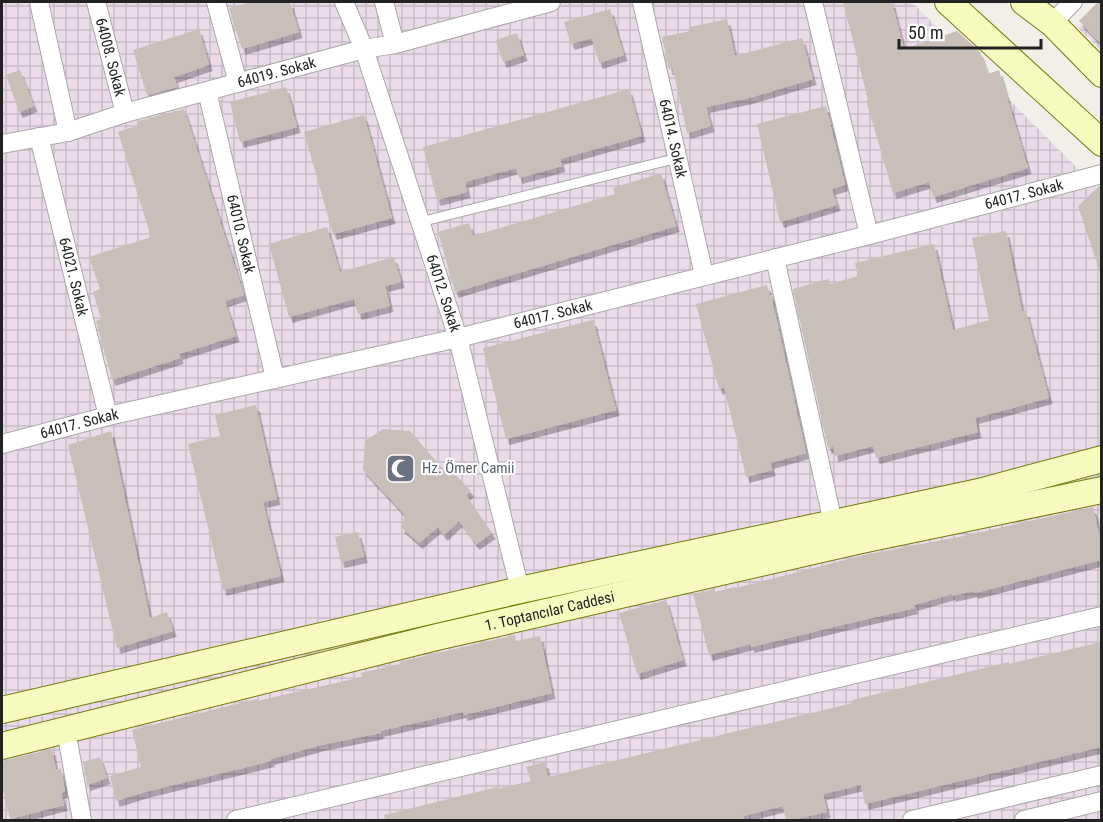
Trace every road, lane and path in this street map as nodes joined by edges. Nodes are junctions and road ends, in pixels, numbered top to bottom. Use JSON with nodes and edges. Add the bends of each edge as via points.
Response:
{"nodes":[{"id":1,"x":39,"y":2,"type":"edge"},
{"id":2,"x":96,"y":2,"type":"edge"},
{"id":3,"x":216,"y":2,"type":"edge"},
{"id":4,"x":344,"y":2,"type":"edge"},
{"id":5,"x":384,"y":2,"type":"edge"},
{"id":6,"x":551,"y":2,"type":"edge"},
{"id":7,"x":642,"y":2,"type":"edge"},
{"id":8,"x":813,"y":2,"type":"edge"},
{"id":9,"x":948,"y":2,"type":"edge"},
{"id":10,"x":1024,"y":2,"type":"edge"},
{"id":11,"x":1073,"y":2,"type":"edge"},
{"id":12,"x":1052,"y":23,"type":"junction"},
{"id":13,"x":395,"y":44,"type":"junction"},
{"id":14,"x":364,"y":49,"type":"junction"},
{"id":15,"x":1101,"y":74,"type":"edge"},
{"id":16,"x":238,"y":83,"type":"junction"},
{"id":17,"x":207,"y":91,"type":"junction"},
{"id":18,"x":125,"y":113,"type":"junction"},
{"id":19,"x":68,"y":132,"type":"junction"},
{"id":20,"x":39,"y":137,"type":"junction"},
{"id":21,"x":1101,"y":143,"type":"edge"},
{"id":22,"x":2,"y":144,"type":"edge"},
{"id":23,"x":678,"y":158,"type":"junction"},
{"id":24,"x":1101,"y":174,"type":"edge"},
{"id":25,"x":420,"y":222,"type":"junction"},
{"id":26,"x":869,"y":235,"type":"junction"},
{"id":27,"x":776,"y":258,"type":"junction"},
{"id":28,"x":704,"y":275,"type":"junction"},
{"id":29,"x":458,"y":338,"type":"junction"},
{"id":30,"x":275,"y":378,"type":"junction"},
{"id":31,"x":108,"y":416,"type":"junction"},
{"id":32,"x":2,"y":444,"type":"edge"},
{"id":33,"x":1101,"y":459,"type":"edge"},
{"id":34,"x":1101,"y":490,"type":"edge"},
{"id":35,"x":833,"y":523,"type":"junction"},
{"id":36,"x":520,"y":590,"type":"junction"},
{"id":37,"x":1101,"y":616,"type":"edge"},
{"id":38,"x":3,"y":705,"type":"edge"},
{"id":39,"x":66,"y":730,"type":"junction"},
{"id":40,"x":2,"y":746,"type":"edge"},
{"id":41,"x":1101,"y":775,"type":"edge"},
{"id":42,"x":1101,"y":801,"type":"edge"},
{"id":43,"x":82,"y":820,"type":"edge"},
{"id":44,"x":236,"y":820,"type":"edge"},
{"id":45,"x":912,"y":820,"type":"edge"},
{"id":46,"x":1024,"y":820,"type":"edge"}],
"edges":[{"from":1,"to":19,"type":"street"},
{"from":2,"to":18,"type":"street","name":"64008. Sokak"},
{"from":3,"to":16,"type":"street"},
{"from":4,"to":14,"type":"street","name":"64012. Sokak"},
{"from":5,"to":13,"type":"street"},
{"from":6,"to":13,"type":"street","name":"64019. Sokak"},
{"from":7,"to":23,"type":"street","name":"64014. Sokak"},
{"from":8,"to":26,"type":"street"},
{"from":9,"to":21,"type":"street"},
{"from":10,"to":12,"type":"street"},
{"from":11,"to":12,"type":"street"},
{"from":12,"to":15,"type":"street"},
{"from":13,"to":14,"type":"street","name":"64019. Sokak"},
{"from":14,"to":16,"type":"street","name":"64019. Sokak"},
{"from":14,"to":25,"type":"street","name":"64012. Sokak"},
{"from":16,"to":17,"type":"street","name":"64019. Sokak"},
{"from":17,"to":18,"type":"street","name":"64019. Sokak"},
{"from":17,"to":30,"type":"street","name":"64010. Sokak"},
{"from":18,"to":19,"type":"street","name":"64019. Sokak"},
{"from":19,"to":20,"type":"street","name":"64019. Sokak"},
{"from":20,"to":22,"type":"street","name":"64019. Sokak"},
{"from":20,"to":31,"type":"street","name":"64021. Sokak"},
{"from":23,"to":25,"type":"lane"},
{"from":23,"to":28,"type":"street","name":"64014. Sokak"},
{"from":24,"to":26,"type":"street","name":"64017. Sokak"},
{"from":25,"to":29,"type":"street","name":"64012. Sokak"},
{"from":26,"to":27,"type":"street","name":"64017. Sokak"},
{"from":27,"to":28,"type":"street","name":"64017. Sokak"},
{"from":27,"to":35,"type":"street"},
{"from":28,"to":29,"type":"street","name":"64017. Sokak"},
{"from":29,"to":30,"type":"street","name":"64017. Sokak"},
{"from":29,"to":36,"type":"street","name":"64012. Sokak"},
{"from":30,"to":31,"type":"street","name":"64017. Sokak"},
{"from":31,"to":32,"type":"street","name":"64017. Sokak"},
{"from":33,"to":35,"type":"street","name":"1. Toptancılar Caddesi","via":[[979,492]]},
{"from":34,"to":39,"type":"street","name":"1. Toptancılar Caddesi","via":[[861,540],[437,637]]},
{"from":35,"to":36,"type":"street","name":"1. Toptancılar Caddesi"},
{"from":36,"to":38,"type":"street","name":"1. Toptancılar Caddesi"},
{"from":37,"to":44,"type":"street"},
{"from":39,"to":40,"type":"street","name":"1. Toptancılar Caddesi"},
{"from":39,"to":43,"type":"street"},
{"from":41,"to":45,"type":"street"},
{"from":42,"to":46,"type":"street"}]}
